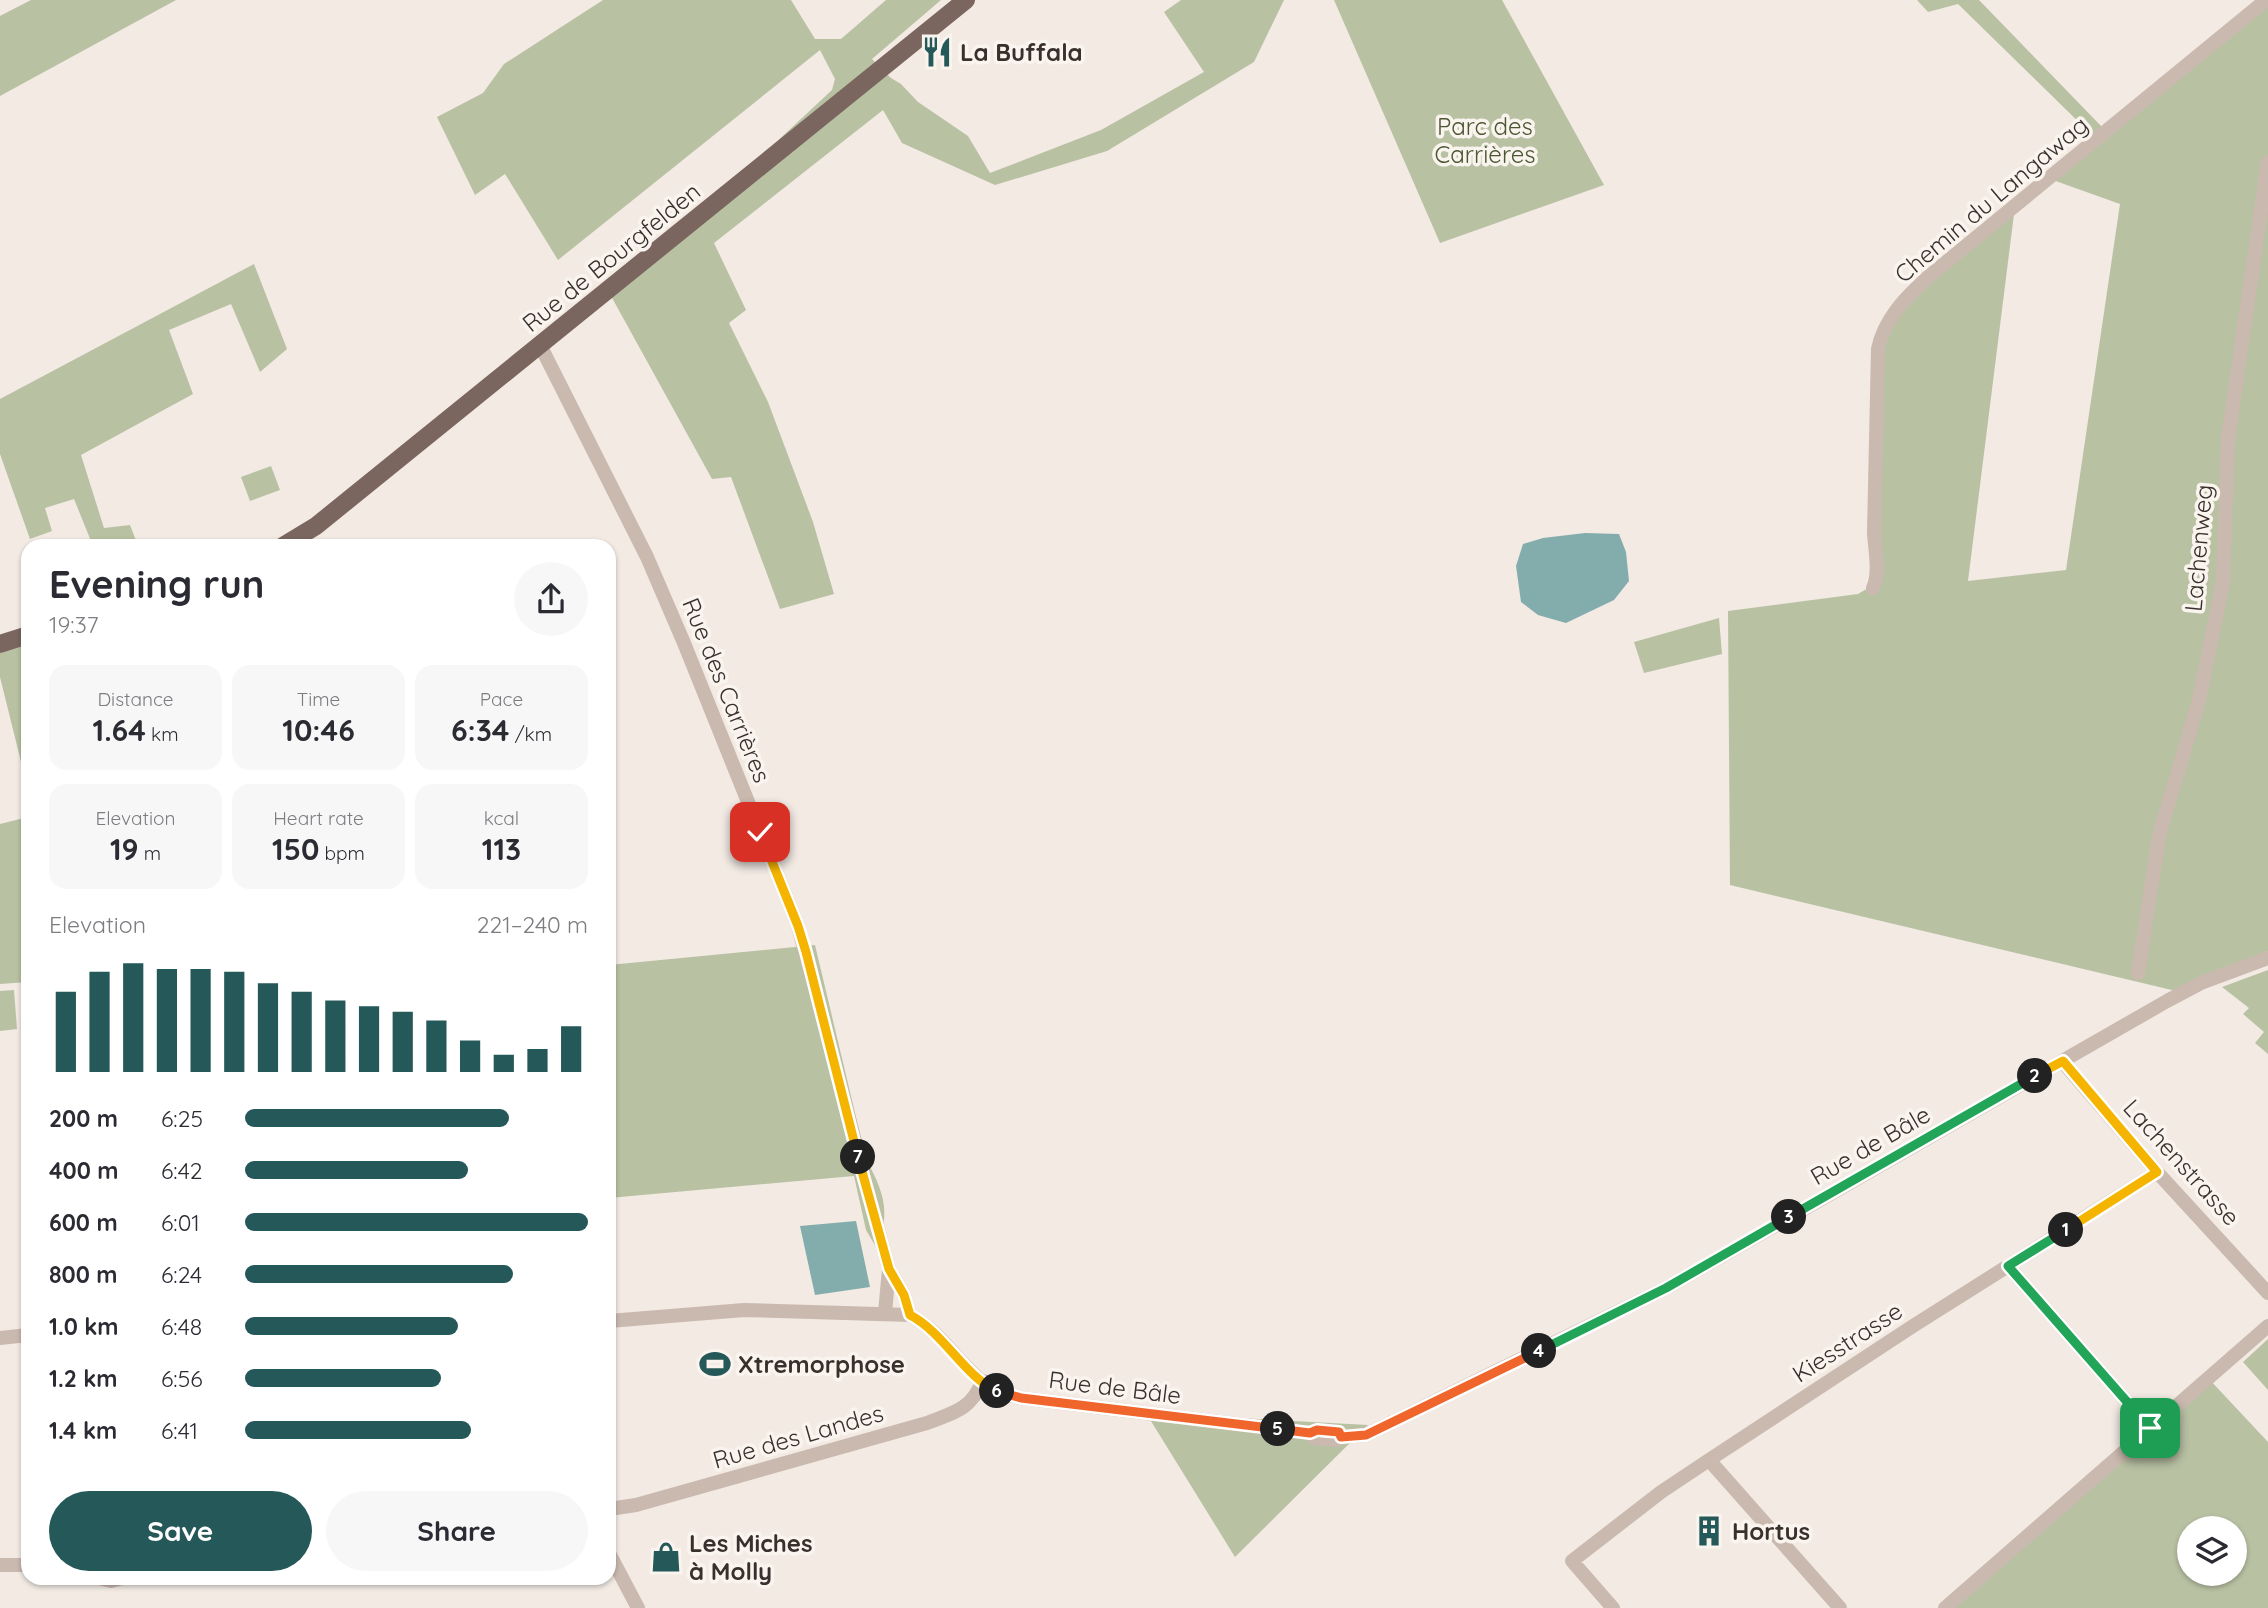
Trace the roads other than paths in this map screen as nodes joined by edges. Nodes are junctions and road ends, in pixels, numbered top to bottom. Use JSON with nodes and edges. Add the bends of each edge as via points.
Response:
{"nodes":[{"id":1,"x":965,"y":0,"type":"edge"},
{"id":2,"x":2266,"y":0,"type":"edge"},
{"id":3,"x":2268,"y":162,"type":"edge"},
{"id":4,"x":540,"y":345,"type":"junction"},
{"id":5,"x":295,"y":539,"type":"edge"},
{"id":6,"x":1873,"y":588,"type":"dead end"},
{"id":7,"x":21,"y":637,"type":"edge"},
{"id":8,"x":0,"y":644,"type":"edge"},
{"id":9,"x":2268,"y":958,"type":"edge"},
{"id":10,"x":2138,"y":973,"type":"dead end"},
{"id":11,"x":2063,"y":1061,"type":"junction"},
{"id":12,"x":2157,"y":1172,"type":"junction"},
{"id":13,"x":2008,"y":1266,"type":"junction"},
{"id":14,"x":889,"y":1269,"type":"junction"},
{"id":15,"x":2268,"y":1293,"type":"edge"},
{"id":16,"x":885,"y":1313,"type":"junction"},
{"id":17,"x":910,"y":1315,"type":"junction"},
{"id":18,"x":616,"y":1320,"type":"edge"},
{"id":19,"x":2268,"y":1326,"type":"edge"},
{"id":20,"x":21,"y":1336,"type":"edge"},
{"id":21,"x":0,"y":1338,"type":"edge"},
{"id":22,"x":983,"y":1381,"type":"junction"},
{"id":23,"x":2150,"y":1428,"type":"junction"},
{"id":24,"x":1709,"y":1460,"type":"junction"},
{"id":25,"x":616,"y":1508,"type":"edge"},
{"id":26,"x":0,"y":1565,"type":"edge"},
{"id":27,"x":21,"y":1565,"type":"edge"},
{"id":28,"x":616,"y":1566,"type":"edge"},
{"id":29,"x":638,"y":1608,"type":"edge"},
{"id":30,"x":1612,"y":1608,"type":"edge"},
{"id":31,"x":1840,"y":1608,"type":"edge"},
{"id":32,"x":1945,"y":1608,"type":"edge"}],
"edges":[{"from":1,"to":4,"type":"main road","name":"Rue de Bourgfelden"},
{"from":2,"to":6,"type":"street","name":"Chemin du Langawag","via":[[1928,277],[1888,322],[1878,349]]},
{"from":3,"to":10,"type":"street","name":"Lachenweg","via":[[2228,438],[2223,582],[2199,700],[2159,836]]},
{"from":4,"to":5,"type":"main road","name":"Rue de Bourgfelden"},
{"from":4,"to":14,"type":"street","name":"Rue des Carrières","via":[[647,557],[798,926]]},
{"from":7,"to":8,"type":"main road"},
{"from":9,"to":11,"type":"street","name":"Rue de Bâle","via":[[2189,989]]},
{"from":11,"to":12,"type":"street","name":"Lachenstrasse"},
{"from":11,"to":22,"type":"street","name":"Rue de Bâle","via":[[1666,1288],[1366,1435],[1314,1438],[1310,1433],[1021,1398]]},
{"from":12,"to":13,"type":"street","name":"Kiesstrasse"},
{"from":12,"to":15,"type":"street","name":"Lachenstrasse"},
{"from":13,"to":23,"type":"street"},
{"from":13,"to":24,"type":"street","name":"Kiesstrasse"},
{"from":14,"to":16,"type":"street","name":"Rue des Carrières"},
{"from":14,"to":17,"type":"street","name":"Rue des Carrières"},
{"from":16,"to":17,"type":"street"},
{"from":16,"to":18,"type":"street","via":[[744,1310]]},
{"from":17,"to":22,"type":"street","name":"Rue de Bâle","via":[[926,1323]]},
{"from":19,"to":23,"type":"street"},
{"from":20,"to":21,"type":"street"},
{"from":22,"to":25,"type":"street","name":"Rue des Landes","via":[[968,1405],[927,1423]]},
{"from":23,"to":32,"type":"street"},
{"from":24,"to":30,"type":"street","name":"Kiesstrasse","via":[[1572,1561]]},
{"from":24,"to":31,"type":"street"},
{"from":26,"to":27,"type":"street"},
{"from":28,"to":29,"type":"street"}]}
